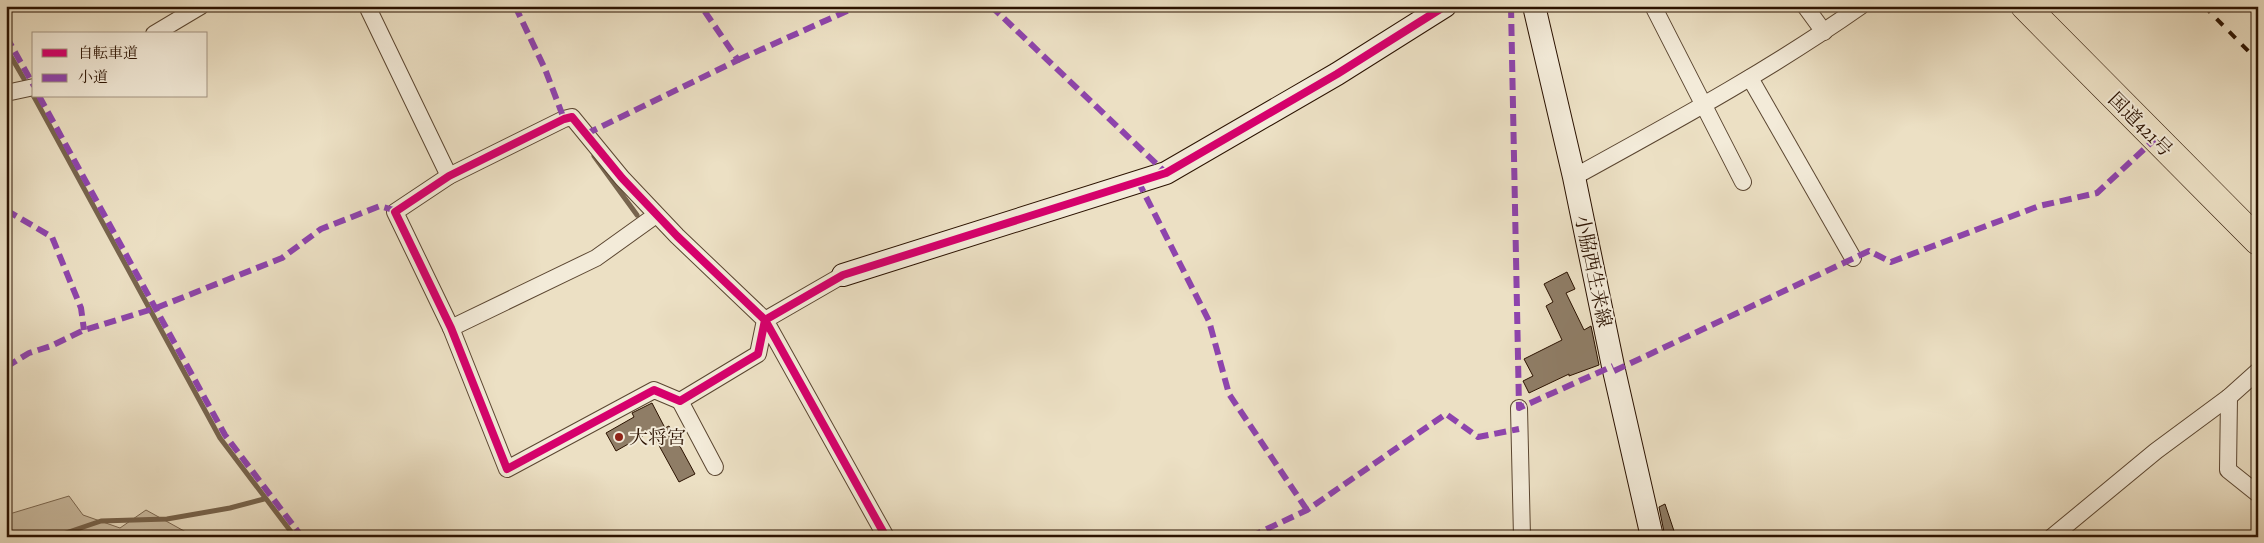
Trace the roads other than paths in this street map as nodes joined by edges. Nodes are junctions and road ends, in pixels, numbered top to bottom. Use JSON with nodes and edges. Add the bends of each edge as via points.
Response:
{"nodes":[{"id":1,"x":201,"y":6,"type":"edge"},
{"id":2,"x":367,"y":6,"type":"edge"},
{"id":3,"x":1445,"y":6,"type":"edge"},
{"id":4,"x":1534,"y":6,"type":"edge"},
{"id":5,"x":1653,"y":6,"type":"edge"},
{"id":6,"x":1805,"y":6,"type":"edge"},
{"id":7,"x":1861,"y":6,"type":"edge"},
{"id":8,"x":2025,"y":6,"type":"edge"},
{"id":9,"x":157,"y":32,"type":"edge"},
{"id":10,"x":1824,"y":32,"type":"junction"},
{"id":11,"x":1750,"y":78,"type":"junction"},
{"id":12,"x":32,"y":86,"type":"edge"},
{"id":13,"x":6,"y":93,"type":"edge"},
{"id":14,"x":1703,"y":106,"type":"junction"},
{"id":15,"x":449,"y":176,"type":"junction"},
{"id":16,"x":1574,"y":177,"type":"junction"},
{"id":17,"x":1742,"y":182,"type":"dead end"},
{"id":18,"x":656,"y":215,"type":"junction"},
{"id":19,"x":2258,"y":241,"type":"edge"},
{"id":20,"x":1854,"y":258,"type":"dead end"},
{"id":21,"x":843,"y":275,"type":"joint"},
{"id":22,"x":765,"y":320,"type":"junction"},
{"id":23,"x":451,"y":328,"type":"junction"},
{"id":24,"x":2258,"y":371,"type":"edge"},
{"id":25,"x":2229,"y":397,"type":"junction"},
{"id":26,"x":680,"y":401,"type":"junction"},
{"id":27,"x":1519,"y":408,"type":"dead end"},
{"id":28,"x":715,"y":467,"type":"dead end"},
{"id":29,"x":2258,"y":494,"type":"edge"},
{"id":30,"x":886,"y":537,"type":"edge"},
{"id":31,"x":1522,"y":537,"type":"edge"},
{"id":32,"x":1652,"y":537,"type":"edge"},
{"id":33,"x":2052,"y":537,"type":"edge"}],
"edges":[{"from":1,"to":9,"type":"street"},
{"from":2,"to":15,"type":"street"},
{"from":3,"to":21,"type":"street","via":[[1337,74],[1166,173]]},
{"from":4,"to":16,"type":"street","name":"小脇西生来線"},
{"from":5,"to":14,"type":"street"},
{"from":6,"to":10,"type":"street"},
{"from":7,"to":10,"type":"street"},
{"from":8,"to":19,"type":"highway","name":"国道421号"},
{"from":10,"to":11,"type":"street"},
{"from":11,"to":14,"type":"street"},
{"from":11,"to":20,"type":"street"},
{"from":12,"to":13,"type":"street"},
{"from":14,"to":16,"type":"street"},
{"from":14,"to":17,"type":"street"},
{"from":15,"to":18,"type":"street","via":[[564,118],[572,117]]},
{"from":15,"to":23,"type":"street","via":[[395,212]]},
{"from":16,"to":32,"type":"street","name":"小脇西生来線"},
{"from":18,"to":22,"type":"street"},
{"from":18,"to":23,"type":"street","via":[[596,258]]},
{"from":21,"to":22,"type":"street"},
{"from":22,"to":26,"type":"street","via":[[758,354]]},
{"from":22,"to":30,"type":"street"},
{"from":23,"to":26,"type":"street","via":[[507,468],[654,390]]},
{"from":24,"to":25,"type":"street"},
{"from":25,"to":29,"type":"street","via":[[2228,470]]},
{"from":25,"to":33,"type":"street","via":[[2156,451]]},
{"from":26,"to":28,"type":"street"},
{"from":27,"to":31,"type":"street"}]}
